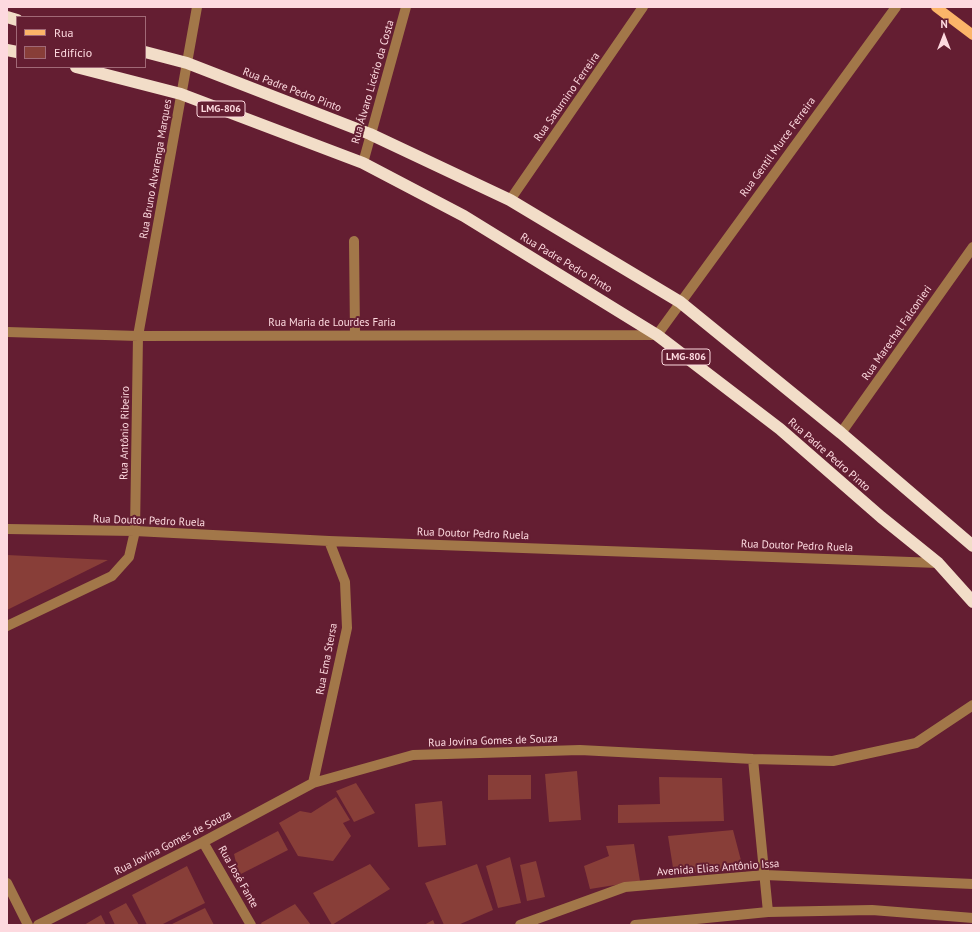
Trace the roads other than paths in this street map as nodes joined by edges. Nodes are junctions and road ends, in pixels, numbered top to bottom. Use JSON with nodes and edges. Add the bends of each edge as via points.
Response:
{"nodes":[{"id":1,"x":197,"y":7,"type":"edge"},
{"id":2,"x":406,"y":7,"type":"edge"},
{"id":3,"x":643,"y":7,"type":"edge"},
{"id":4,"x":896,"y":7,"type":"edge"},
{"id":5,"x":936,"y":7,"type":"edge"},
{"id":6,"x":961,"y":24,"type":"junction"},
{"id":7,"x":973,"y":28,"type":"edge"},
{"id":8,"x":973,"y":35,"type":"edge"},
{"id":9,"x":146,"y":52,"type":"edge"},
{"id":10,"x":187,"y":63,"type":"junction"},
{"id":11,"x":80,"y":68,"type":"edge"},
{"id":12,"x":181,"y":94,"type":"junction"},
{"id":13,"x":370,"y":134,"type":"junction"},
{"id":14,"x":363,"y":163,"type":"junction"},
{"id":15,"x":510,"y":200,"type":"junction"},
{"id":16,"x":354,"y":241,"type":"dead end"},
{"id":17,"x":973,"y":247,"type":"edge"},
{"id":18,"x":680,"y":302,"type":"junction"},
{"id":19,"x":7,"y":332,"type":"edge"},
{"id":20,"x":355,"y":335,"type":"junction"},
{"id":21,"x":657,"y":335,"type":"junction"},
{"id":22,"x":138,"y":336,"type":"junction"},
{"id":23,"x":842,"y":433,"type":"junction"},
{"id":24,"x":7,"y":530,"type":"edge"},
{"id":25,"x":136,"y":531,"type":"junction"},
{"id":26,"x":329,"y":541,"type":"junction"},
{"id":27,"x":973,"y":546,"type":"edge"},
{"id":28,"x":938,"y":563,"type":"junction"},
{"id":29,"x":973,"y":602,"type":"edge"},
{"id":30,"x":7,"y":626,"type":"edge"},
{"id":31,"x":973,"y":705,"type":"edge"},
{"id":32,"x":753,"y":759,"type":"junction"},
{"id":33,"x":313,"y":783,"type":"junction"},
{"id":34,"x":203,"y":842,"type":"junction"},
{"id":35,"x":765,"y":875,"type":"junction"},
{"id":36,"x":7,"y":883,"type":"edge"},
{"id":37,"x":973,"y":884,"type":"edge"},
{"id":38,"x":768,"y":912,"type":"junction"},
{"id":39,"x":973,"y":918,"type":"edge"},
{"id":40,"x":28,"y":925,"type":"edge"},
{"id":41,"x":38,"y":925,"type":"edge"},
{"id":42,"x":251,"y":925,"type":"edge"},
{"id":43,"x":520,"y":925,"type":"edge"},
{"id":44,"x":635,"y":925,"type":"edge"}],
"edges":[{"from":1,"to":10,"type":"street","name":"Rua Bruno Alvarenga Marques"},
{"from":2,"to":13,"type":"street","name":"Rua Álvaro Licério da Costa"},
{"from":3,"to":15,"type":"street","name":"Rua Saturnino Ferreira"},
{"from":4,"to":18,"type":"street","name":"Rua Gentil Murce Ferreira"},
{"from":5,"to":6,"type":"main road"},
{"from":6,"to":7,"type":"main road"},
{"from":6,"to":8,"type":"main road"},
{"from":9,"to":10,"type":"highway","name":"Rua Padre Pedro Pinto","number":"LMG-806"},
{"from":10,"to":12,"type":"street","name":"Rua Bruno Alvarenga Marques"},
{"from":10,"to":13,"type":"highway","name":"Rua Padre Pedro Pinto","number":"LMG-806"},
{"from":11,"to":12,"type":"highway","name":"Rua Padre Pedro Pinto","number":"LMG-806"},
{"from":12,"to":14,"type":"highway","name":"Rua Padre Pedro Pinto","number":"LMG-806"},
{"from":12,"to":22,"type":"street","name":"Rua Bruno Alvarenga Marques"},
{"from":13,"to":14,"type":"street","name":"Rua Álvaro Licério da Costa"},
{"from":13,"to":15,"type":"highway","name":"Rua Padre Pedro Pinto","number":"LMG-806"},
{"from":14,"to":21,"type":"highway","name":"Rua Padre Pedro Pinto","number":"LMG-806","via":[[464,216]]},
{"from":15,"to":18,"type":"highway","name":"Rua Padre Pedro Pinto","number":"LMG-806"},
{"from":16,"to":20,"type":"street"},
{"from":17,"to":23,"type":"street","name":"Rua Marechal Falconieri"},
{"from":18,"to":21,"type":"street","name":"Rua Gentil Murce Ferreira"},
{"from":18,"to":23,"type":"highway","name":"Rua Padre Pedro Pinto","number":"LMG-806"},
{"from":19,"to":22,"type":"street","name":"Rua Maria de Lourdes Faria"},
{"from":20,"to":21,"type":"street","name":"Rua Maria de Lourdes Faria"},
{"from":20,"to":22,"type":"street","name":"Rua Maria de Lourdes Faria"},
{"from":21,"to":28,"type":"highway","name":"Rua Padre Pedro Pinto","number":"LMG-806","via":[[780,429]]},
{"from":22,"to":25,"type":"street","name":"Rua Antônio Ribeiro"},
{"from":23,"to":27,"type":"highway","name":"Rua Padre Pedro Pinto","number":"LMG-806"},
{"from":24,"to":25,"type":"street","name":"Rua Doutor Pedro Ruela"},
{"from":25,"to":26,"type":"street","name":"Rua Doutor Pedro Ruela"},
{"from":25,"to":30,"type":"street","name":"Rua Antônio Ribeiro","via":[[128,557],[112,576]]},
{"from":26,"to":28,"type":"street","name":"Rua Doutor Pedro Ruela"},
{"from":26,"to":33,"type":"street","name":"Rua Ema Stersa","via":[[345,582],[347,628]]},
{"from":28,"to":29,"type":"highway","name":"Rua Padre Pedro Pinto","number":"LMG-806"},
{"from":31,"to":32,"type":"street","name":"Rua Jovina Gomes de Souza","via":[[916,743],[833,761]]},
{"from":32,"to":33,"type":"street","name":"Rua Jovina Gomes de Souza","via":[[580,750],[413,755]]},
{"from":32,"to":35,"type":"street"},
{"from":33,"to":34,"type":"street","name":"Rua Jovina Gomes de Souza"},
{"from":34,"to":41,"type":"street","name":"Rua Jovina Gomes de Souza"},
{"from":34,"to":42,"type":"street","name":"Rua José Fante"},
{"from":35,"to":37,"type":"street","name":"Avenida Elias Antônio Issa"},
{"from":35,"to":38,"type":"street"},
{"from":35,"to":43,"type":"street","name":"Avenida Elias Antônio Issa","via":[[625,887]]},
{"from":36,"to":40,"type":"street"},
{"from":38,"to":39,"type":"street","via":[[872,910]]},
{"from":38,"to":44,"type":"street"}]}
